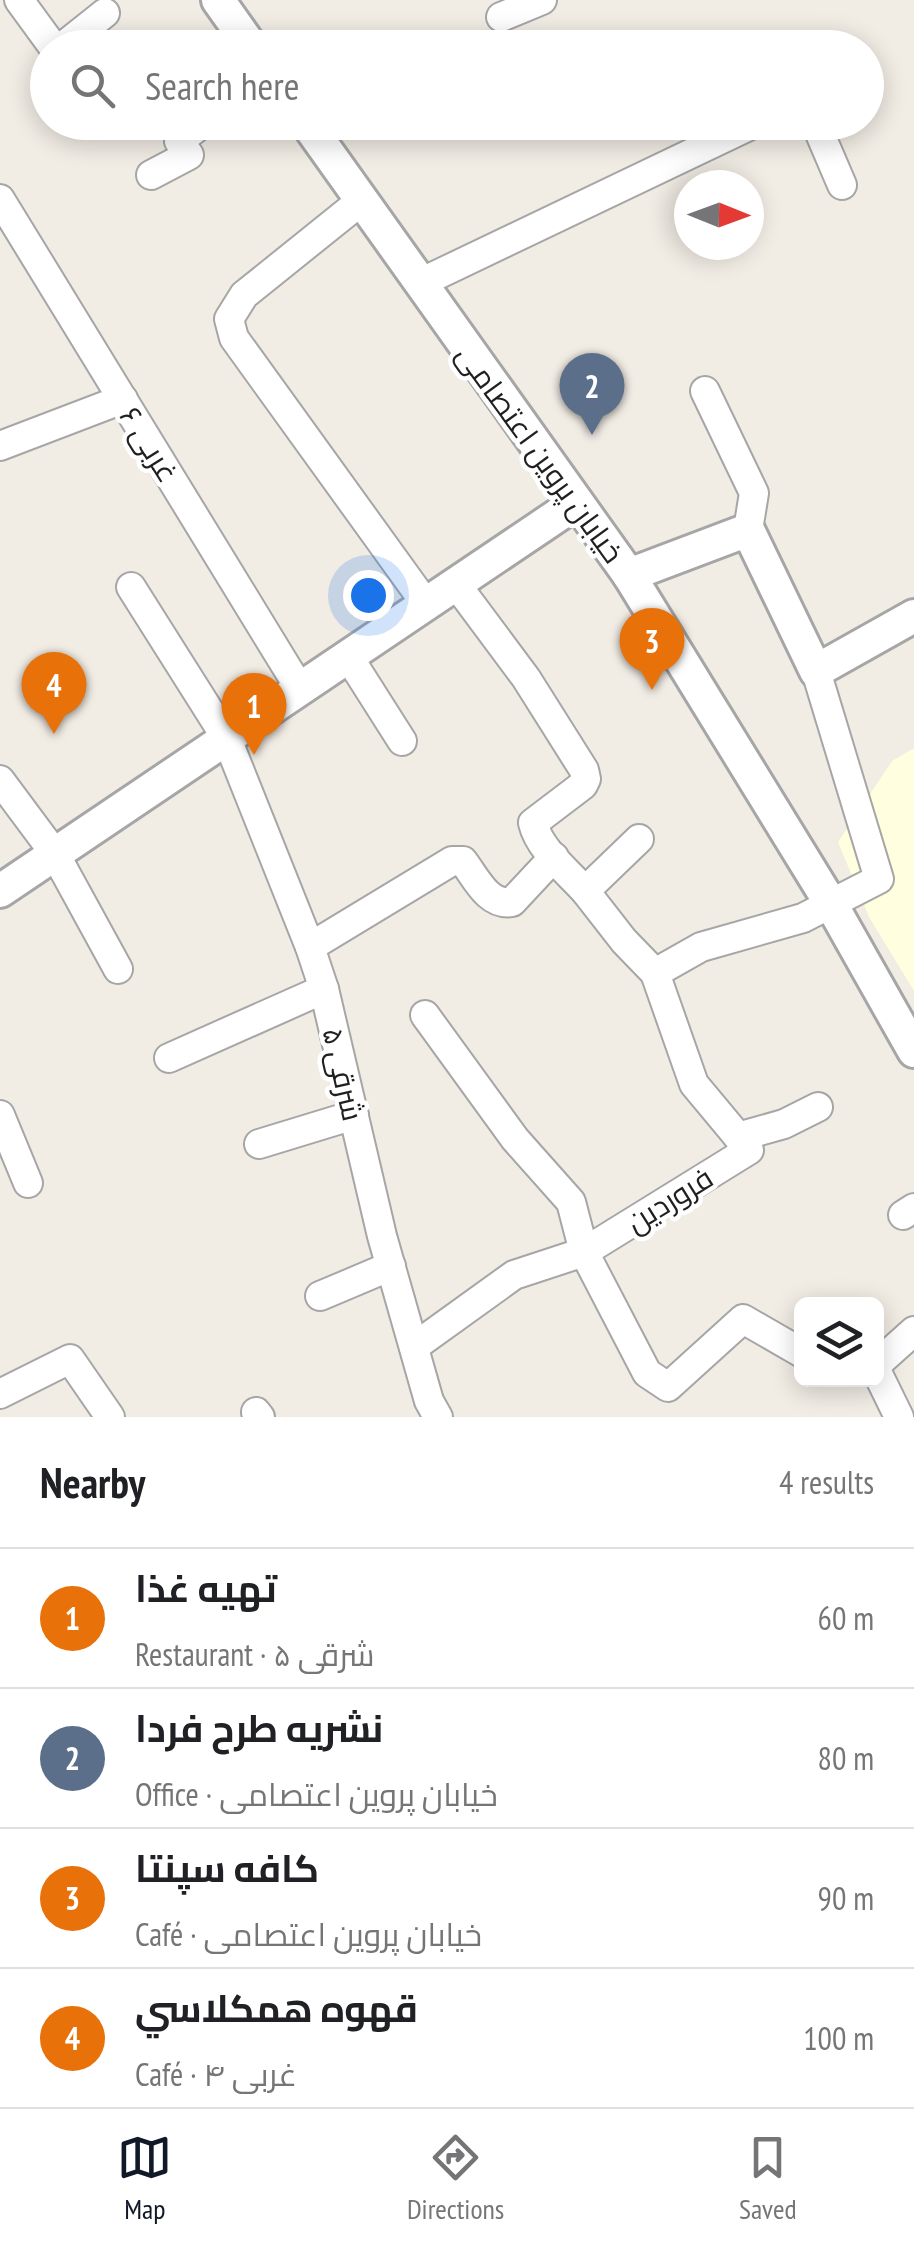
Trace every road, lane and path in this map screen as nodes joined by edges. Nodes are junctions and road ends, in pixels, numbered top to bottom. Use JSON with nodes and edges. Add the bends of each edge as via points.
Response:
{"nodes":[{"id":1,"x":218,"y":0,"type":"edge"},
{"id":2,"x":542,"y":0,"type":"edge"},
{"id":3,"x":18,"y":6,"type":"edge"},
{"id":4,"x":105,"y":14,"type":"dead end"},
{"id":5,"x":501,"y":17,"type":"dead end"},
{"id":6,"x":41,"y":30,"type":"edge"},
{"id":7,"x":83,"y":30,"type":"edge"},
{"id":8,"x":239,"y":30,"type":"edge"},
{"id":9,"x":180,"y":140,"type":"edge"},
{"id":10,"x":319,"y":140,"type":"edge"},
{"id":11,"x":719,"y":140,"type":"edge"},
{"id":12,"x":823,"y":140,"type":"edge"},
{"id":13,"x":152,"y":175,"type":"dead end"},
{"id":14,"x":842,"y":185,"type":"dead end"},
{"id":15,"x":0,"y":199,"type":"edge"},
{"id":16,"x":361,"y":201,"type":"junction"},
{"id":17,"x":420,"y":283,"type":"junction"},
{"id":18,"x":705,"y":391,"type":"dead end"},
{"id":19,"x":123,"y":399,"type":"junction"},
{"id":20,"x":0,"y":446,"type":"edge"},
{"id":21,"x":576,"y":503,"type":"junction"},
{"id":22,"x":748,"y":530,"type":"junction"},
{"id":23,"x":628,"y":576,"type":"junction"},
{"id":24,"x":456,"y":584,"type":"junction"},
{"id":25,"x":131,"y":588,"type":"dead end"},
{"id":26,"x":426,"y":604,"type":"junction"},
{"id":27,"x":914,"y":616,"type":"edge"},
{"id":28,"x":348,"y":656,"type":"junction"},
{"id":29,"x":816,"y":671,"type":"junction"},
{"id":30,"x":300,"y":689,"type":"junction"},
{"id":31,"x":227,"y":738,"type":"junction"},
{"id":32,"x":402,"y":740,"type":"dead end"},
{"id":33,"x":0,"y":780,"type":"edge"},
{"id":34,"x":638,"y":839,"type":"dead end"},
{"id":35,"x":55,"y":854,"type":"junction"},
{"id":36,"x":554,"y":857,"type":"junction"},
{"id":37,"x":585,"y":890,"type":"junction"},
{"id":38,"x":0,"y":891,"type":"edge"},
{"id":39,"x":831,"y":904,"type":"junction"},
{"id":40,"x":310,"y":947,"type":"junction"},
{"id":41,"x":118,"y":969,"type":"dead end"},
{"id":42,"x":655,"y":973,"type":"junction"},
{"id":43,"x":324,"y":989,"type":"junction"},
{"id":44,"x":425,"y":1015,"type":"dead end"},
{"id":45,"x":914,"y":1051,"type":"edge"},
{"id":46,"x":170,"y":1058,"type":"dead end"},
{"id":47,"x":818,"y":1107,"type":"dead end"},
{"id":48,"x":0,"y":1115,"type":"edge"},
{"id":49,"x":354,"y":1115,"type":"junction"},
{"id":50,"x":738,"y":1136,"type":"junction"},
{"id":51,"x":259,"y":1144,"type":"dead end"},
{"id":52,"x":28,"y":1183,"type":"dead end"},
{"id":53,"x":584,"y":1252,"type":"junction"},
{"id":54,"x":391,"y":1266,"type":"junction"},
{"id":55,"x":320,"y":1296,"type":"dead end"},
{"id":56,"x":914,"y":1331,"type":"edge"},
{"id":57,"x":414,"y":1348,"type":"junction"},
{"id":58,"x":794,"y":1348,"type":"edge"},
{"id":59,"x":884,"y":1360,"type":"edge"},
{"id":60,"x":884,"y":1385,"type":"edge"},
{"id":61,"x":0,"y":1394,"type":"edge"},
{"id":62,"x":427,"y":1412,"type":"edge"},
{"id":63,"x":110,"y":1417,"type":"edge"},
{"id":64,"x":899,"y":1417,"type":"edge"}],
"edges":[{"from":1,"to":8,"type":"street"},
{"from":2,"to":5,"type":"street"},
{"from":3,"to":6,"type":"street"},
{"from":4,"to":7,"type":"street"},
{"from":9,"to":13,"type":"street","via":[[189,155]]},
{"from":10,"to":16,"type":"street","name":"خیابان پروین اعتصامی"},
{"from":11,"to":17,"type":"street"},
{"from":12,"to":14,"type":"street"},
{"from":15,"to":19,"type":"street","name":"غربی ۶"},
{"from":16,"to":17,"type":"street","name":"خیابان پروین اعتصامی"},
{"from":16,"to":26,"type":"street","via":[[244,295],[229,319],[234,338]]},
{"from":17,"to":21,"type":"street","name":"خیابان پروین اعتصامی"},
{"from":18,"to":22,"type":"street","via":[[754,493]]},
{"from":19,"to":20,"type":"street"},
{"from":19,"to":30,"type":"street","name":"غربی ۶"},
{"from":21,"to":23,"type":"street","name":"خیابان پروین اعتصامی"},
{"from":21,"to":24,"type":"street"},
{"from":22,"to":23,"type":"street"},
{"from":22,"to":29,"type":"street"},
{"from":23,"to":39,"type":"street","name":"خیابان پروین اعتصامی"},
{"from":24,"to":26,"type":"street"},
{"from":24,"to":36,"type":"street","via":[[584,770],[583,785],[533,823]]},
{"from":25,"to":31,"type":"street","name":"شرقی ۵"},
{"from":26,"to":28,"type":"street"},
{"from":27,"to":29,"type":"street"},
{"from":28,"to":30,"type":"street"},
{"from":28,"to":32,"type":"street"},
{"from":29,"to":39,"type":"street","via":[[878,879]]},
{"from":30,"to":31,"type":"street"},
{"from":31,"to":35,"type":"street"},
{"from":31,"to":40,"type":"street","name":"شرقی ۵"},
{"from":33,"to":35,"type":"street"},
{"from":34,"to":37,"type":"street"},
{"from":35,"to":38,"type":"street"},
{"from":35,"to":41,"type":"street"},
{"from":36,"to":37,"type":"street"},
{"from":36,"to":40,"type":"street","via":[[512,902],[502,904],[463,861],[452,861]]},
{"from":37,"to":42,"type":"street"},
{"from":39,"to":42,"type":"street","via":[[701,947]]},
{"from":39,"to":45,"type":"street","name":"خیابان پروین اعتصامی"},
{"from":40,"to":43,"type":"street","name":"شرقی ۵"},
{"from":42,"to":50,"type":"street","name":"فروردین","via":[[694,1084]]},
{"from":43,"to":46,"type":"street"},
{"from":43,"to":49,"type":"street","name":"شرقی ۵"},
{"from":44,"to":53,"type":"street","via":[[571,1202]]},
{"from":47,"to":50,"type":"street"},
{"from":48,"to":52,"type":"street"},
{"from":49,"to":51,"type":"street"},
{"from":49,"to":54,"type":"street","name":"شرقی ۵"},
{"from":50,"to":53,"type":"street","name":"فروردین","via":[[749,1150]]},
{"from":53,"to":57,"type":"street","name":"فروردین","via":[[514,1275]]},
{"from":53,"to":58,"type":"street","via":[[646,1372],[668,1387],[743,1319]]},
{"from":54,"to":55,"type":"street"},
{"from":54,"to":57,"type":"street","name":"شرقی ۵"},
{"from":56,"to":59,"type":"street"},
{"from":57,"to":62,"type":"street","name":"شرقی ۵"},
{"from":60,"to":64,"type":"street"},
{"from":61,"to":63,"type":"street","via":[[70,1358]]}]}
